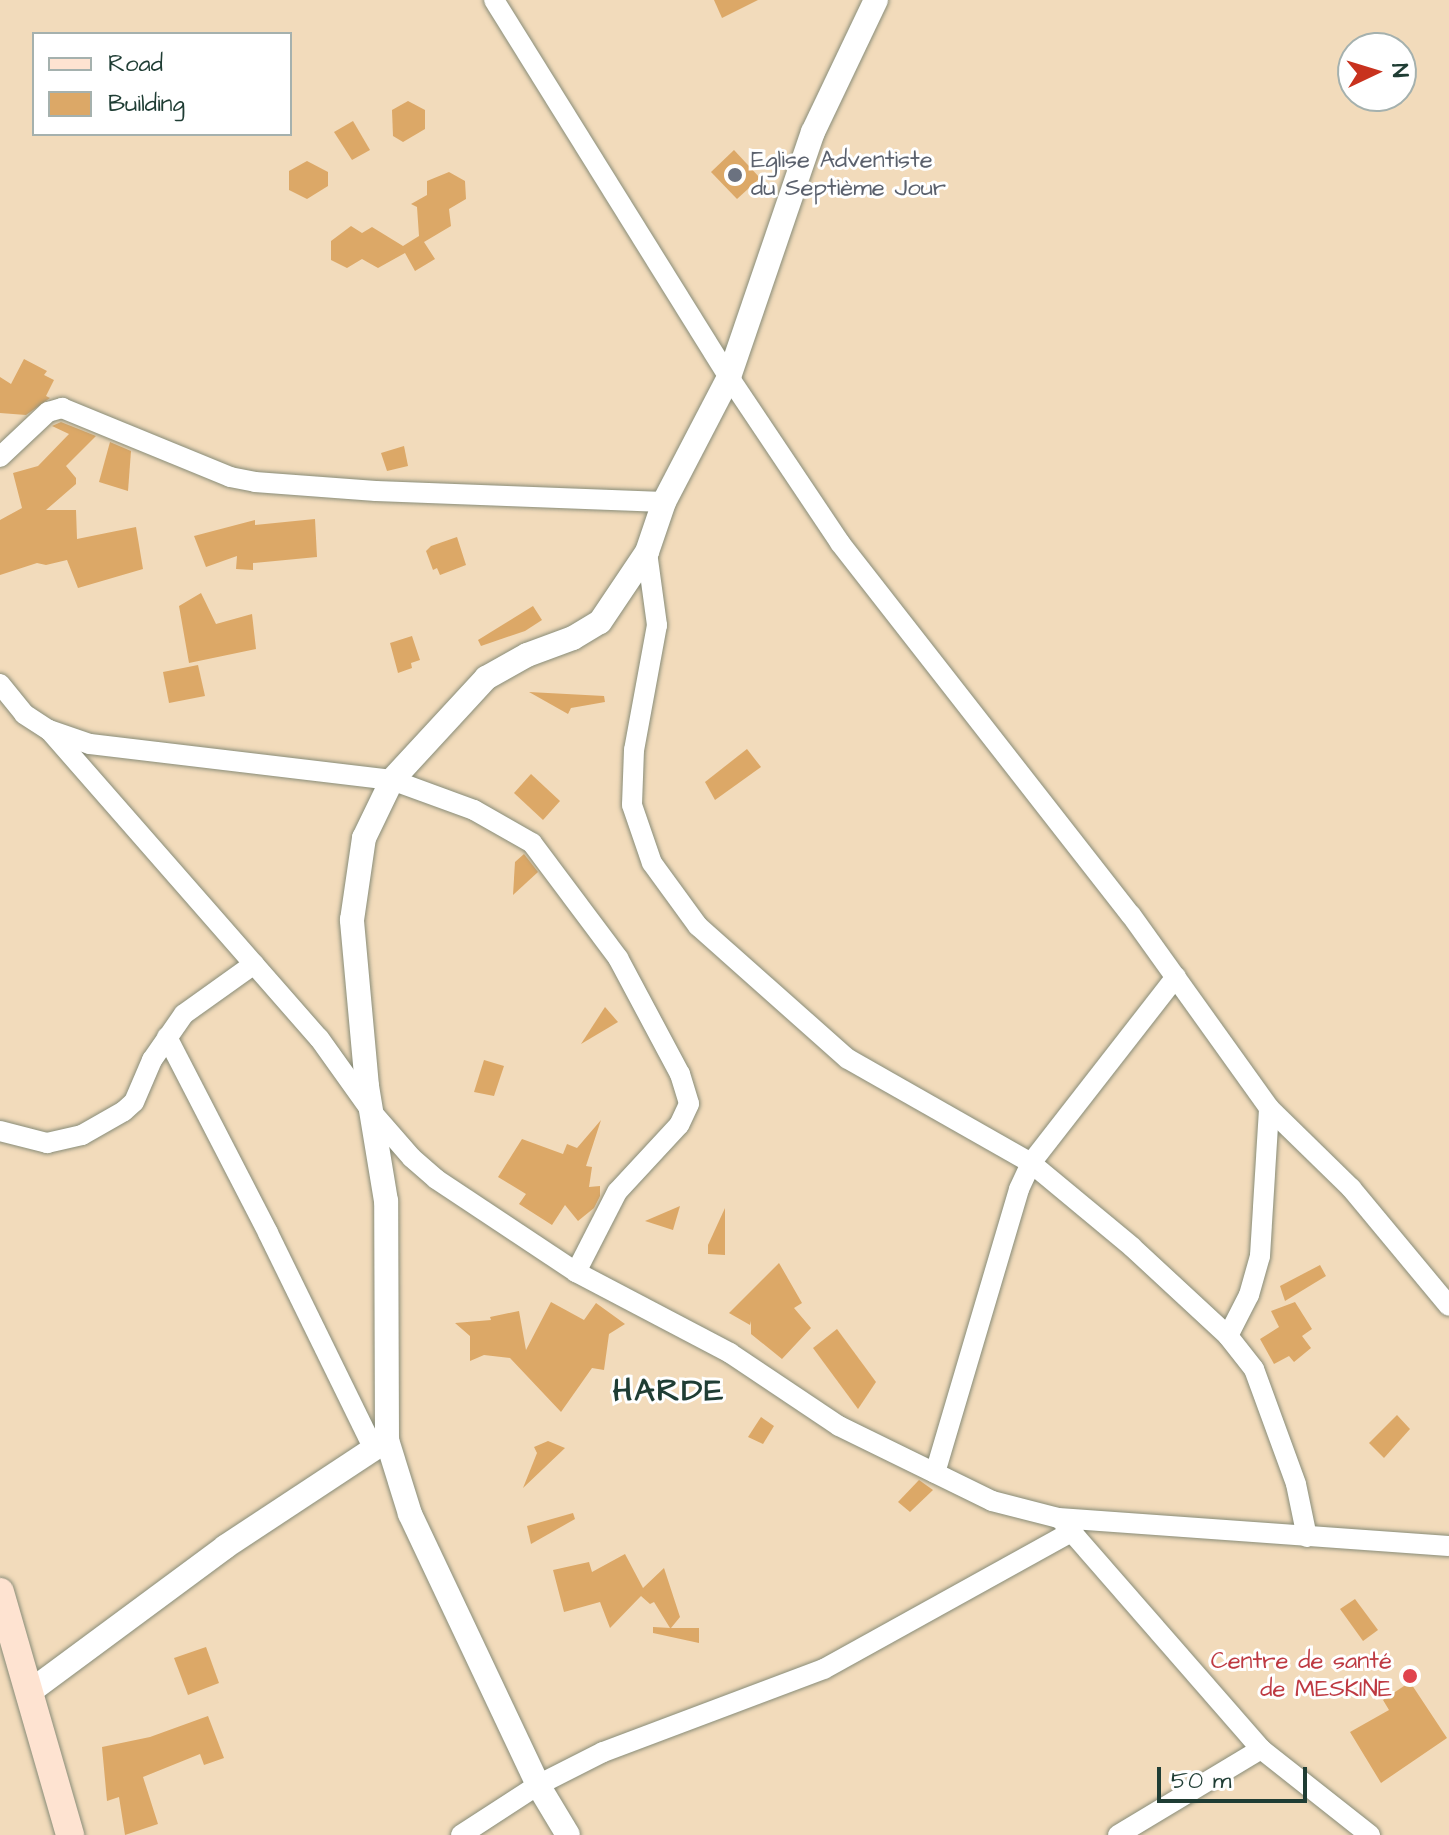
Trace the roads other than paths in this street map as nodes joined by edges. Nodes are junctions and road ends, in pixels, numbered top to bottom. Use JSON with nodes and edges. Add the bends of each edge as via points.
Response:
{"nodes":[{"id":1,"x":494,"y":0,"type":"edge"},
{"id":2,"x":876,"y":0,"type":"edge"},
{"id":3,"x":729,"y":377,"type":"junction"},
{"id":4,"x":0,"y":457,"type":"edge"},
{"id":5,"x":664,"y":502,"type":"junction"},
{"id":6,"x":647,"y":552,"type":"junction"},
{"id":7,"x":0,"y":684,"type":"edge"},
{"id":8,"x":49,"y":730,"type":"junction"},
{"id":9,"x":392,"y":780,"type":"junction"},
{"id":10,"x":254,"y":964,"type":"junction"},
{"id":11,"x":1176,"y":977,"type":"junction"},
{"id":12,"x":167,"y":1037,"type":"junction"},
{"id":13,"x":1269,"y":1108,"type":"junction"},
{"id":14,"x":371,"y":1111,"type":"junction"},
{"id":15,"x":0,"y":1131,"type":"edge"},
{"id":16,"x":1031,"y":1163,"type":"junction"},
{"id":17,"x":576,"y":1272,"type":"junction"},
{"id":18,"x":1449,"y":1306,"type":"edge"},
{"id":19,"x":1228,"y":1336,"type":"junction"},
{"id":20,"x":381,"y":1444,"type":"junction"},
{"id":21,"x":935,"y":1473,"type":"junction"},
{"id":22,"x":1066,"y":1525,"type":"junction"},
{"id":23,"x":1307,"y":1537,"type":"junction"},
{"id":24,"x":1449,"y":1546,"type":"edge"},
{"id":25,"x":0,"y":1592,"type":"edge"},
{"id":26,"x":28,"y":1693,"type":"junction"},
{"id":27,"x":1261,"y":1749,"type":"junction"},
{"id":28,"x":538,"y":1785,"type":"junction"},
{"id":29,"x":70,"y":1835,"type":"edge"},
{"id":30,"x":461,"y":1835,"type":"edge"},
{"id":31,"x":568,"y":1835,"type":"edge"},
{"id":32,"x":1118,"y":1835,"type":"edge"},
{"id":33,"x":1370,"y":1835,"type":"edge"}],
"edges":[{"from":1,"to":3,"type":"street"},
{"from":2,"to":3,"type":"street","via":[[813,132]]},
{"from":3,"to":5,"type":"street"},
{"from":3,"to":11,"type":"street","via":[[840,543]]},
{"from":4,"to":5,"type":"street","via":[[48,412],[62,408],[230,477],[255,482]]},
{"from":5,"to":6,"type":"street"},
{"from":6,"to":9,"type":"street","via":[[600,622],[486,678]]},
{"from":6,"to":16,"type":"street","via":[[657,625],[634,750],[632,805],[652,863],[698,926],[848,1059]]},
{"from":7,"to":8,"type":"street","via":[[24,714]]},
{"from":8,"to":9,"type":"street","via":[[90,744]]},
{"from":8,"to":10,"type":"street"},
{"from":9,"to":14,"type":"street","via":[[364,838],[352,920]]},
{"from":9,"to":17,"type":"street","via":[[474,810],[532,843],[618,958],[680,1074],[687,1114],[617,1192]]},
{"from":10,"to":12,"type":"street","via":[[184,1014]]},
{"from":10,"to":14,"type":"street","via":[[319,1038]]},
{"from":11,"to":13,"type":"street"},
{"from":11,"to":16,"type":"street"},
{"from":12,"to":15,"type":"street","via":[[134,1102],[82,1135],[47,1143]]},
{"from":12,"to":20,"type":"street"},
{"from":13,"to":18,"type":"street","via":[[1351,1188]]},
{"from":13,"to":19,"type":"street","via":[[1260,1256],[1249,1295]]},
{"from":14,"to":17,"type":"street","via":[[436,1179]]},
{"from":14,"to":20,"type":"street","via":[[386,1201]]},
{"from":16,"to":19,"type":"street"},
{"from":16,"to":21,"type":"street"},
{"from":17,"to":21,"type":"street","via":[[730,1353],[839,1426]]},
{"from":19,"to":23,"type":"street","via":[[1254,1369],[1296,1484]]},
{"from":20,"to":26,"type":"street","via":[[225,1547]]},
{"from":20,"to":28,"type":"street"},
{"from":21,"to":22,"type":"street","via":[[992,1501]]},
{"from":22,"to":23,"type":"street"},
{"from":22,"to":27,"type":"street"},
{"from":22,"to":28,"type":"street","via":[[824,1669],[603,1752]]},
{"from":23,"to":24,"type":"street"},
{"from":25,"to":26,"type":"main road"},
{"from":26,"to":29,"type":"main road"},
{"from":27,"to":32,"type":"street"},
{"from":27,"to":33,"type":"street"},
{"from":28,"to":30,"type":"street"},
{"from":28,"to":31,"type":"street"}]}
